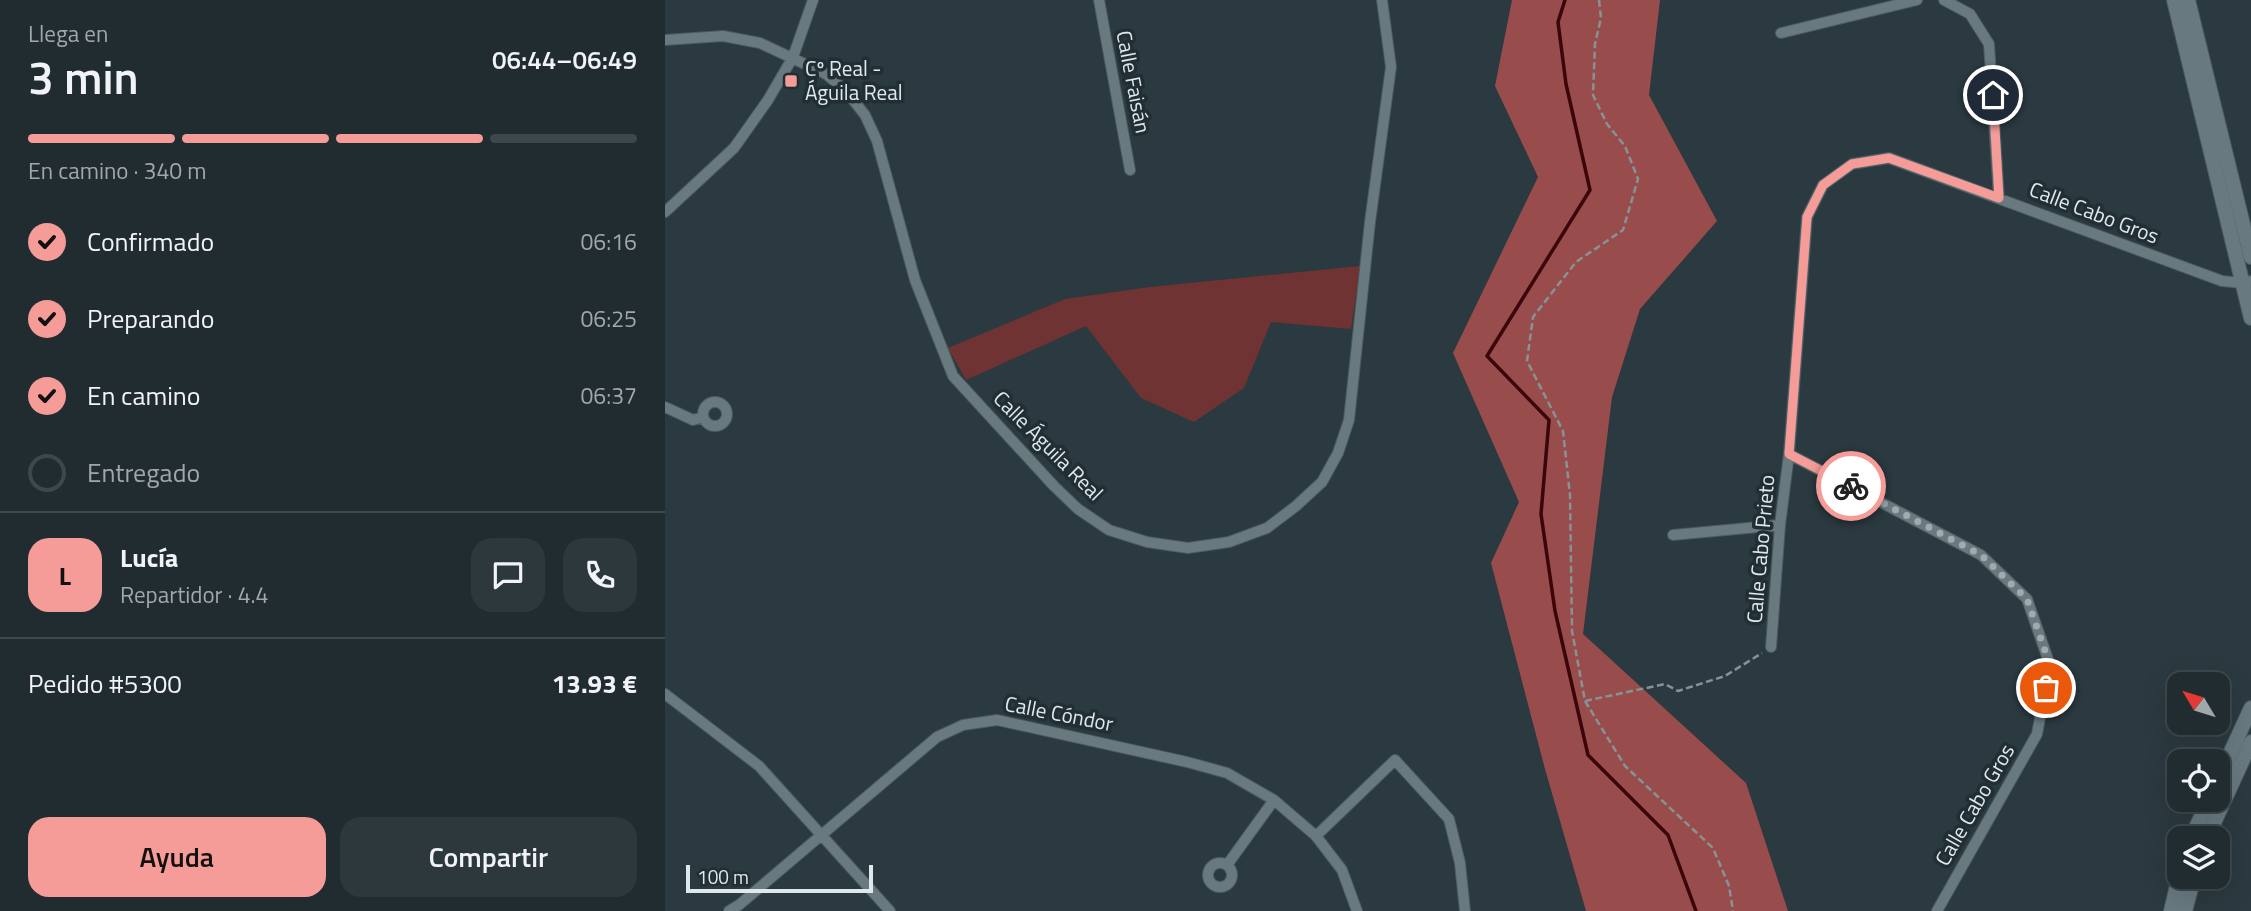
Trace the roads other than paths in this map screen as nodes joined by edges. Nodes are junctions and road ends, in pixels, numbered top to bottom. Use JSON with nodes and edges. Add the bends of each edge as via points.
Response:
{"nodes":[{"id":1,"x":813,"y":0,"type":"edge"},
{"id":2,"x":1099,"y":0,"type":"edge"},
{"id":3,"x":1383,"y":0,"type":"edge"},
{"id":4,"x":1917,"y":0,"type":"edge"},
{"id":5,"x":1944,"y":0,"type":"edge"},
{"id":6,"x":2174,"y":0,"type":"edge"},
{"id":7,"x":2188,"y":0,"type":"edge"},
{"id":8,"x":1781,"y":33,"type":"dead end"},
{"id":9,"x":665,"y":40,"type":"edge"},
{"id":10,"x":793,"y":58,"type":"junction"},
{"id":11,"x":1130,"y":170,"type":"dead end"},
{"id":12,"x":1999,"y":198,"type":"junction"},
{"id":13,"x":665,"y":212,"type":"edge"},
{"id":14,"x":2251,"y":257,"type":"edge"},
{"id":15,"x":2247,"y":282,"type":"edge"},
{"id":16,"x":2251,"y":318,"type":"edge"},
{"id":17,"x":665,"y":407,"type":"edge"},
{"id":18,"x":703,"y":417,"type":"dead end"},
{"id":19,"x":1789,"y":454,"type":"junction"},
{"id":20,"x":1780,"y":525,"type":"junction"},
{"id":21,"x":1673,"y":535,"type":"dead end"},
{"id":22,"x":1771,"y":647,"type":"road end"},
{"id":23,"x":665,"y":694,"type":"edge"},
{"id":24,"x":2251,"y":708,"type":"edge"},
{"id":25,"x":2251,"y":742,"type":"edge"},
{"id":26,"x":2230,"y":754,"type":"edge"},
{"id":27,"x":1274,"y":800,"type":"junction"},
{"id":28,"x":2212,"y":826,"type":"edge"},
{"id":29,"x":823,"y":835,"type":"junction"},
{"id":30,"x":1316,"y":836,"type":"junction"},
{"id":31,"x":1227,"y":865,"type":"dead end"},
{"id":32,"x":2176,"y":889,"type":"edge"},
{"id":33,"x":2191,"y":889,"type":"edge"},
{"id":34,"x":729,"y":911,"type":"edge"},
{"id":35,"x":890,"y":911,"type":"edge"},
{"id":36,"x":1357,"y":911,"type":"edge"},
{"id":37,"x":1465,"y":911,"type":"edge"},
{"id":38,"x":1937,"y":911,"type":"edge"},
{"id":39,"x":2171,"y":911,"type":"edge"},
{"id":40,"x":2185,"y":911,"type":"edge"}],
"edges":[{"from":1,"to":10,"type":"street"},
{"from":2,"to":11,"type":"street","name":"Calle Faisán"},
{"from":3,"to":10,"type":"street","name":"Calle Águila Real","via":[[1391,67],[1349,420],[1338,453],[1322,482],[1267,528],[1229,542],[1188,548],[1109,530],[1078,509],[953,376],[915,280],[869,124],[846,91],[826,74]]},
{"from":4,"to":8,"type":"street"},
{"from":5,"to":12,"type":"street","via":[[1970,14],[1989,44]]},
{"from":6,"to":15,"type":"street"},
{"from":7,"to":14,"type":"street"},
{"from":9,"to":10,"type":"street","name":"Calle Águila Real","via":[[723,36],[760,43]]},
{"from":10,"to":13,"type":"street","via":[[734,148]]},
{"from":12,"to":15,"type":"street","name":"Calle Cabo Gros","via":[[2222,281]]},
{"from":12,"to":19,"type":"street","name":"Calle Cabo Gros","via":[[1889,158],[1852,164],[1823,185],[1807,217]]},
{"from":15,"to":16,"type":"street"},
{"from":17,"to":18,"type":"street","via":[[693,420]]},
{"from":19,"to":20,"type":"street","name":"Calle Cabo Prieto"},
{"from":19,"to":38,"type":"street","name":"Calle Cabo Gros","via":[[1981,555],[2027,599],[2050,665],[2038,734]]},
{"from":20,"to":21,"type":"street"},
{"from":20,"to":22,"type":"street","name":"Calle Cabo Prieto"},
{"from":23,"to":29,"type":"street","via":[[759,766]]},
{"from":24,"to":26,"type":"street"},
{"from":25,"to":28,"type":"street"},
{"from":27,"to":29,"type":"street","name":"Calle Cóndor","via":[[1227,773],[1200,765],[997,720],[963,725],[937,737]]},
{"from":27,"to":30,"type":"street","name":"Calle Cóndor"},
{"from":27,"to":31,"type":"street"},
{"from":29,"to":34,"type":"street","name":"Calle Cóndor"},
{"from":29,"to":35,"type":"street"},
{"from":30,"to":36,"type":"street","name":"Calle Cóndor","via":[[1342,870]]},
{"from":30,"to":37,"type":"street","via":[[1395,760],[1449,819]]},
{"from":32,"to":39,"type":"street"},
{"from":33,"to":40,"type":"street"}]}
